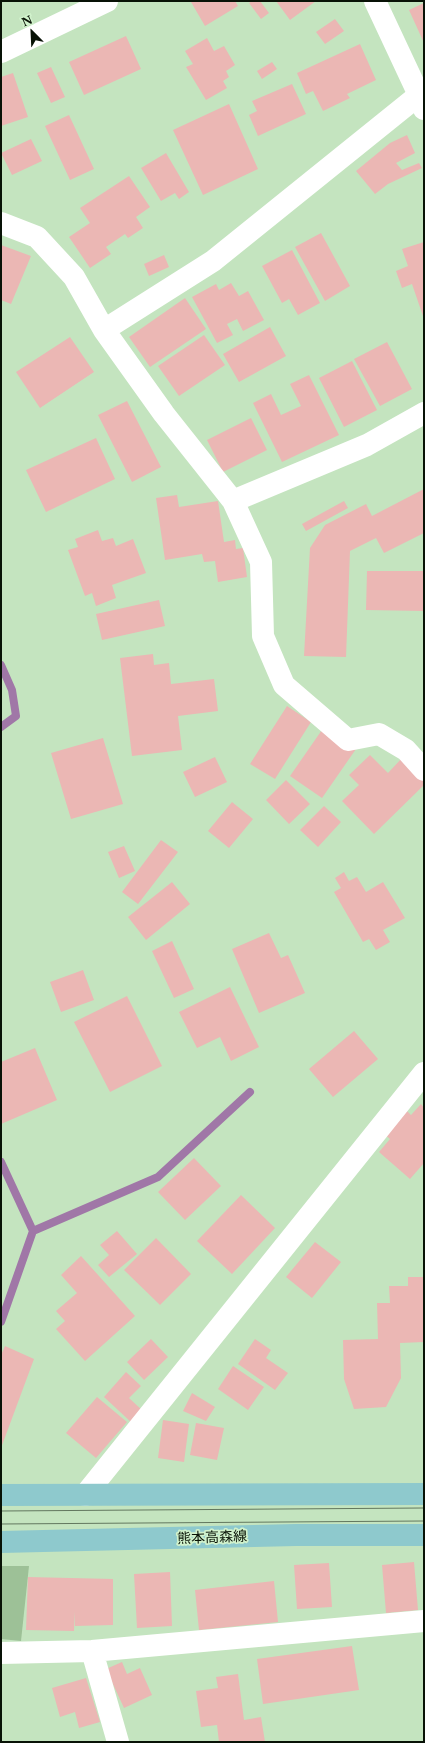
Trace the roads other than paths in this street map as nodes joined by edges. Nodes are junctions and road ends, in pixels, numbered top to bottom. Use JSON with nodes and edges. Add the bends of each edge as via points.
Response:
{"nodes":[{"id":1,"x":107,"y":1,"type":"edge"},
{"id":2,"x":375,"y":1,"type":"edge"},
{"id":3,"x":1,"y":52,"type":"edge"},
{"id":4,"x":422,"y":99,"type":"edge"},
{"id":5,"x":1,"y":223,"type":"edge"},
{"id":6,"x":104,"y":330,"type":"junction"},
{"id":7,"x":424,"y":414,"type":"edge"},
{"id":8,"x":233,"y":501,"type":"junction"},
{"id":9,"x":424,"y":770,"type":"edge"},
{"id":10,"x":424,"y":1073,"type":"edge"},
{"id":11,"x":424,"y":1494,"type":"edge"},
{"id":12,"x":1,"y":1495,"type":"edge"},
{"id":13,"x":85,"y":1495,"type":"junction"},
{"id":14,"x":424,"y":1535,"type":"edge"},
{"id":15,"x":1,"y":1542,"type":"edge"},
{"id":16,"x":424,"y":1621,"type":"edge"},
{"id":17,"x":92,"y":1651,"type":"junction"},
{"id":18,"x":1,"y":1652,"type":"edge"},
{"id":19,"x":118,"y":1742,"type":"edge"}],
"edges":[{"from":1,"to":3,"type":"street"},
{"from":2,"to":4,"type":"street"},
{"from":4,"to":6,"type":"street","via":[[213,261]]},
{"from":5,"to":6,"type":"street","via":[[37,237],[74,277]]},
{"from":6,"to":8,"type":"street","via":[[164,414]]},
{"from":7,"to":8,"type":"street","via":[[368,445]]},
{"from":8,"to":9,"type":"street","via":[[261,562],[263,636],[284,685],[348,740],[379,734],[406,750]]},
{"from":10,"to":13,"type":"street"},
{"from":11,"to":13,"type":"main road"},
{"from":12,"to":13,"type":"main road"},
{"from":14,"to":15,"type":"main road","name":"熊本高森線","via":[[296,1535]]},
{"from":16,"to":17,"type":"street"},
{"from":17,"to":18,"type":"street"},
{"from":17,"to":19,"type":"street"}]}
